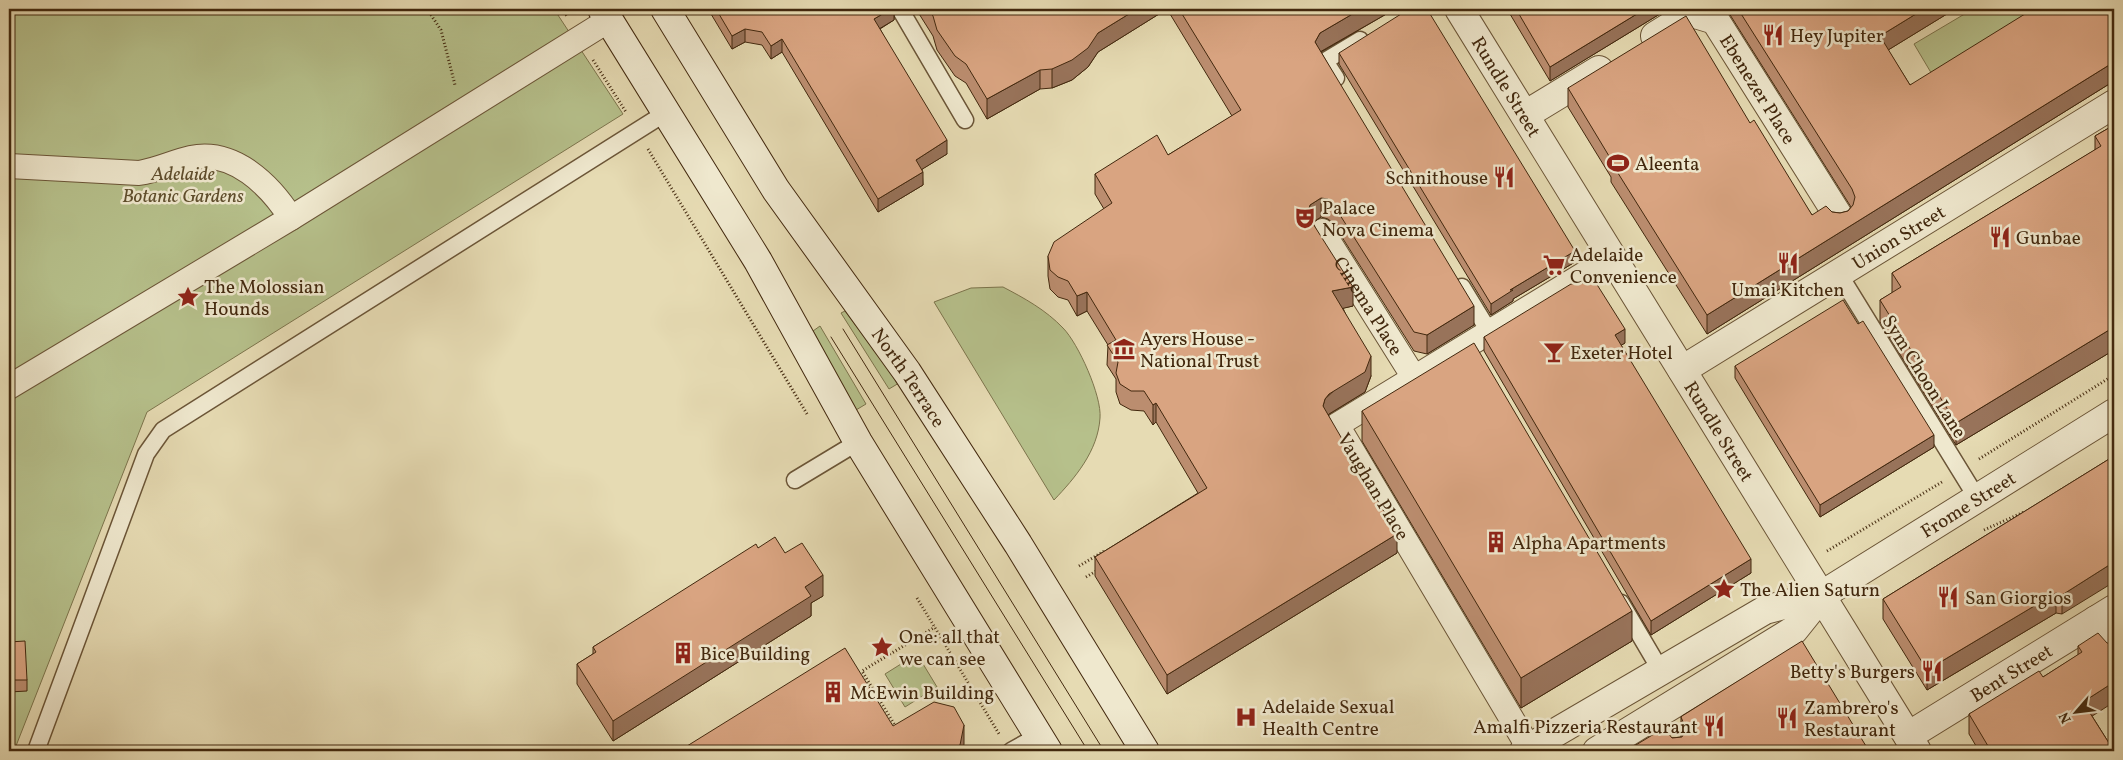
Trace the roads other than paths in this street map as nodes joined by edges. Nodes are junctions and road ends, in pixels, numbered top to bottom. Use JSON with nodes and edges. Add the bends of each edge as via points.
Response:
{"nodes":[{"id":1,"x":665,"y":9,"type":"edge"},
{"id":2,"x":900,"y":9,"type":"edge"},
{"id":3,"x":1459,"y":9,"type":"edge"},
{"id":4,"x":605,"y":14,"type":"edge"},
{"id":5,"x":1372,"y":33,"type":"edge"},
{"id":6,"x":1346,"y":95,"type":"edge"},
{"id":7,"x":2114,"y":104,"type":"edge"},
{"id":8,"x":667,"y":112,"type":"junction"},
{"id":9,"x":1525,"y":115,"type":"junction"},
{"id":10,"x":965,"y":120,"type":"dead end"},
{"id":11,"x":9,"y":166,"type":"edge"},
{"id":12,"x":1839,"y":217,"type":"edge"},
{"id":13,"x":291,"y":218,"type":"junction"},
{"id":14,"x":1322,"y":231,"type":"dead end"},
{"id":15,"x":1612,"y":257,"type":"junction"},
{"id":16,"x":1454,"y":273,"type":"edge"},
{"id":17,"x":1839,"y":274,"type":"junction"},
{"id":18,"x":1490,"y":333,"type":"junction"},
{"id":19,"x":1682,"y":370,"type":"junction"},
{"id":20,"x":1415,"y":379,"type":"junction"},
{"id":21,"x":9,"y":387,"type":"edge"},
{"id":22,"x":2114,"y":413,"type":"edge"},
{"id":23,"x":858,"y":442,"type":"junction"},
{"id":24,"x":795,"y":480,"type":"dead end"},
{"id":25,"x":1977,"y":498,"type":"junction"},
{"id":26,"x":1614,"y":592,"type":"edge"},
{"id":27,"x":1822,"y":596,"type":"junction"},
{"id":28,"x":2105,"y":614,"type":"edge"},
{"id":29,"x":2114,"y":649,"type":"edge"},
{"id":30,"x":1661,"y":671,"type":"junction"},
{"id":31,"x":1043,"y":744,"type":"edge"},
{"id":32,"x":1913,"y":744,"type":"edge"},
{"id":33,"x":1528,"y":750,"type":"edge"},
{"id":34,"x":36,"y":751,"type":"edge"},
{"id":35,"x":1011,"y":751,"type":"edge"},
{"id":36,"x":1145,"y":751,"type":"edge"},
{"id":37,"x":1597,"y":751,"type":"edge"}],
"edges":[{"from":1,"to":36,"type":"street","name":"North Terrace","via":[[776,190],[907,372],[1018,544]]},
{"from":2,"to":10,"type":"lane"},
{"from":3,"to":9,"type":"street","name":"Rundle Street"},
{"from":4,"to":8,"type":"street"},
{"from":4,"to":13,"type":"street","via":[[580,37]]},
{"from":5,"to":6,"type":"lane","via":[[1325,61]]},
{"from":7,"to":17,"type":"street","name":"Union Street","via":[[1861,253]]},
{"from":8,"to":23,"type":"street","via":[[762,268]]},
{"from":8,"to":34,"type":"lane","via":[[163,430],[146,454]]},
{"from":9,"to":12,"type":"street","name":"Ebenezer Place","via":[[1692,13],[1715,20]]},
{"from":9,"to":15,"type":"street","name":"Rundle Street"},
{"from":11,"to":13,"type":"street","via":[[139,173],[159,170],[192,158],[209,157],[253,174],[279,200]]},
{"from":13,"to":21,"type":"street"},
{"from":14,"to":20,"type":"street","name":"Cinema Place"},
{"from":15,"to":18,"type":"street","name":"Vaughan Place"},
{"from":15,"to":19,"type":"street","name":"Rundle Street"},
{"from":16,"to":18,"type":"lane"},
{"from":17,"to":19,"type":"street","name":"Union Street"},
{"from":17,"to":25,"type":"lane","name":"Sym Choon Lane"},
{"from":18,"to":20,"type":"street","name":"Vaughan Place","via":[[1474,354]]},
{"from":19,"to":27,"type":"street","name":"Rundle Street"},
{"from":20,"to":33,"type":"street","name":"Vaughan Place","via":[[1337,425]]},
{"from":22,"to":25,"type":"street","name":"Frome Street"},
{"from":23,"to":24,"type":"lane"},
{"from":23,"to":31,"type":"street"},
{"from":25,"to":27,"type":"street","name":"Frome Street"},
{"from":26,"to":30,"type":"lane"},
{"from":27,"to":30,"type":"street","name":"Frome Street","via":[[1765,610]]},
{"from":27,"to":32,"type":"street","name":"Rundle Street"},
{"from":27,"to":37,"type":"street","name":"Frome Street","via":[[1794,630],[1660,724]]},
{"from":28,"to":29,"type":"street"},
{"from":28,"to":32,"type":"street","name":"Bent Street"},
{"from":30,"to":33,"type":"street","name":"Frome Street"},
{"from":31,"to":35,"type":"lane"}]}
